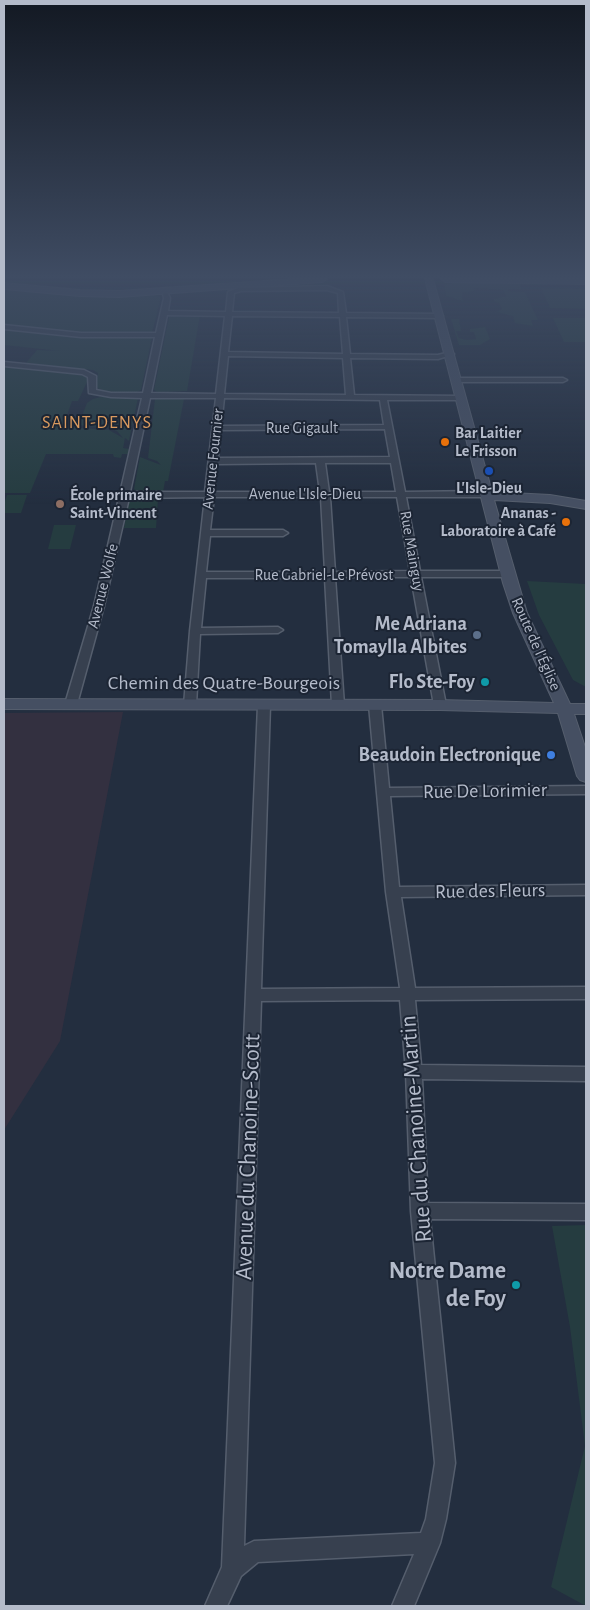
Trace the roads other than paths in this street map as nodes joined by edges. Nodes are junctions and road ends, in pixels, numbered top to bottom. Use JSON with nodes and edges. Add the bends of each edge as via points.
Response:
{"nodes":[{"id":1,"x":155,"y":354,"type":"edge"},
{"id":2,"x":225,"y":354,"type":"edge"},
{"id":3,"x":346,"y":354,"type":"edge"},
{"id":4,"x":372,"y":354,"type":"edge"},
{"id":5,"x":450,"y":354,"type":"joint"},
{"id":6,"x":4,"y":364,"type":"edge"},
{"id":7,"x":456,"y":380,"type":"junction"},
{"id":8,"x":563,"y":380,"type":"dead end"},
{"id":9,"x":146,"y":394,"type":"junction"},
{"id":10,"x":220,"y":394,"type":"junction"},
{"id":11,"x":350,"y":396,"type":"junction"},
{"id":12,"x":383,"y":397,"type":"junction"},
{"id":13,"x":461,"y":398,"type":"junction"},
{"id":14,"x":388,"y":427,"type":"junction"},
{"id":15,"x":217,"y":428,"type":"junction"},
{"id":16,"x":320,"y":460,"type":"junction"},
{"id":17,"x":394,"y":460,"type":"junction"},
{"id":18,"x":213,"y":461,"type":"junction"},
{"id":19,"x":209,"y":494,"type":"junction"},
{"id":20,"x":325,"y":494,"type":"junction"},
{"id":21,"x":402,"y":494,"type":"junction"},
{"id":22,"x":485,"y":494,"type":"junction"},
{"id":23,"x":125,"y":495,"type":"junction"},
{"id":24,"x":586,"y":500,"type":"edge"},
{"id":25,"x":586,"y":505,"type":"edge"},
{"id":26,"x":206,"y":533,"type":"junction"},
{"id":27,"x":283,"y":533,"type":"dead end"},
{"id":28,"x":329,"y":574,"type":"junction"},
{"id":29,"x":416,"y":574,"type":"junction"},
{"id":30,"x":508,"y":574,"type":"junction"},
{"id":31,"x":201,"y":575,"type":"junction"},
{"id":32,"x":278,"y":630,"type":"dead end"},
{"id":33,"x":195,"y":631,"type":"junction"},
{"id":34,"x":586,"y":698,"type":"edge"},
{"id":35,"x":4,"y":704,"type":"edge"},
{"id":36,"x":71,"y":704,"type":"junction"},
{"id":37,"x":563,"y":704,"type":"junction"},
{"id":38,"x":190,"y":705,"type":"junction"},
{"id":39,"x":264,"y":705,"type":"junction"},
{"id":40,"x":338,"y":705,"type":"junction"},
{"id":41,"x":375,"y":705,"type":"junction"},
{"id":42,"x":442,"y":705,"type":"junction"},
{"id":43,"x":586,"y":710,"type":"edge"},
{"id":44,"x":586,"y":776,"type":"edge"},
{"id":45,"x":586,"y":790,"type":"edge"},
{"id":46,"x":384,"y":792,"type":"junction"},
{"id":47,"x":586,"y":890,"type":"edge"},
{"id":48,"x":393,"y":892,"type":"junction"},
{"id":49,"x":408,"y":993,"type":"junction"},
{"id":50,"x":586,"y":993,"type":"edge"},
{"id":51,"x":254,"y":995,"type":"junction"},
{"id":52,"x":414,"y":1072,"type":"junction"},
{"id":53,"x":586,"y":1074,"type":"edge"},
{"id":54,"x":420,"y":1211,"type":"junction"},
{"id":55,"x":586,"y":1212,"type":"edge"},
{"id":56,"x":429,"y":1543,"type":"junction"},
{"id":57,"x":234,"y":1568,"type":"junction"},
{"id":58,"x":216,"y":1606,"type":"edge"},
{"id":59,"x":403,"y":1606,"type":"edge"}],
"edges":[{"from":1,"to":9,"type":"street","name":"Avenue Wolfe"},
{"from":2,"to":10,"type":"street","name":"Avenue Fournier"},
{"from":3,"to":11,"type":"street"},
{"from":4,"to":5,"type":"street","via":[[438,357]]},
{"from":5,"to":7,"type":"main road","name":"Route de l'Église"},
{"from":6,"to":9,"type":"street","via":[[84,372],[92,376],[91,389],[95,393]]},
{"from":7,"to":8,"type":"street"},
{"from":7,"to":13,"type":"main road","name":"Route de l'Église"},
{"from":9,"to":10,"type":"street"},
{"from":9,"to":23,"type":"street","name":"Avenue Wolfe"},
{"from":10,"to":11,"type":"street"},
{"from":10,"to":15,"type":"street","name":"Avenue Fournier"},
{"from":11,"to":12,"type":"street"},
{"from":12,"to":13,"type":"street"},
{"from":12,"to":14,"type":"street","name":"Rue Mainguy"},
{"from":13,"to":22,"type":"main road","name":"Route de l'Église"},
{"from":14,"to":15,"type":"street","name":"Rue Gigault"},
{"from":14,"to":17,"type":"street","name":"Rue Mainguy"},
{"from":15,"to":18,"type":"street","name":"Avenue Fournier"},
{"from":16,"to":17,"type":"street"},
{"from":16,"to":18,"type":"street"},
{"from":16,"to":20,"type":"street"},
{"from":17,"to":21,"type":"street","name":"Rue Mainguy"},
{"from":18,"to":19,"type":"street","name":"Avenue Fournier"},
{"from":19,"to":20,"type":"street","name":"Avenue L'Isle-Dieu"},
{"from":19,"to":23,"type":"street","name":"Avenue L'Isle-Dieu"},
{"from":19,"to":26,"type":"street","name":"Avenue Fournier"},
{"from":20,"to":21,"type":"street","name":"Avenue L'Isle-Dieu"},
{"from":20,"to":28,"type":"street"},
{"from":21,"to":22,"type":"street","name":"Avenue L'Isle-Dieu"},
{"from":21,"to":29,"type":"street","name":"Rue Mainguy"},
{"from":22,"to":24,"type":"main road","via":[[528,492]]},
{"from":22,"to":25,"type":"main road"},
{"from":22,"to":30,"type":"main road","name":"Route de l'Église"},
{"from":23,"to":36,"type":"street","name":"Avenue Wolfe"},
{"from":26,"to":27,"type":"street"},
{"from":26,"to":31,"type":"street","name":"Avenue Fournier"},
{"from":28,"to":29,"type":"street","name":"Rue Gabriel-Le Prévost"},
{"from":28,"to":31,"type":"street","name":"Rue Gabriel-Le Prévost"},
{"from":28,"to":40,"type":"street"},
{"from":29,"to":30,"type":"street","name":"Rue Gabriel-Le Prévost"},
{"from":29,"to":42,"type":"street","name":"Rue Mainguy"},
{"from":30,"to":37,"type":"main road","name":"Route de l'Église","via":[[520,613]]},
{"from":31,"to":33,"type":"street","name":"Avenue Fournier"},
{"from":32,"to":33,"type":"street"},
{"from":33,"to":38,"type":"street","name":"Avenue Fournier"},
{"from":34,"to":37,"type":"main road","name":"Chemin des Quatre-Bourgeois"},
{"from":35,"to":36,"type":"main road","name":"Chemin des Quatre-Bourgeois"},
{"from":36,"to":38,"type":"main road","name":"Chemin des Quatre-Bourgeois"},
{"from":37,"to":42,"type":"main road","name":"Chemin des Quatre-Bourgeois"},
{"from":37,"to":43,"type":"main road","name":"Chemin des Quatre-Bourgeois"},
{"from":37,"to":44,"type":"main road","name":"Route de l'Église"},
{"from":38,"to":39,"type":"main road","name":"Chemin des Quatre-Bourgeois"},
{"from":39,"to":40,"type":"main road","name":"Chemin des Quatre-Bourgeois"},
{"from":39,"to":51,"type":"street","name":"Avenue du Chanoine-Scott"},
{"from":40,"to":41,"type":"main road","name":"Chemin des Quatre-Bourgeois"},
{"from":41,"to":42,"type":"main road","name":"Chemin des Quatre-Bourgeois"},
{"from":41,"to":46,"type":"street","name":"Rue du Chanoine-Martin"},
{"from":45,"to":46,"type":"street","name":"Rue De Lorimier"},
{"from":46,"to":48,"type":"street","name":"Rue du Chanoine-Martin"},
{"from":47,"to":48,"type":"street","name":"Rue des Fleurs"},
{"from":48,"to":49,"type":"street","name":"Rue du Chanoine-Martin"},
{"from":49,"to":50,"type":"street"},
{"from":49,"to":51,"type":"street"},
{"from":49,"to":52,"type":"street","name":"Rue du Chanoine-Martin"},
{"from":51,"to":57,"type":"street","name":"Avenue du Chanoine-Scott"},
{"from":52,"to":53,"type":"street"},
{"from":52,"to":54,"type":"street","name":"Rue du Chanoine-Martin"},
{"from":54,"to":55,"type":"street"},
{"from":54,"to":56,"type":"street","name":"Rue du Chanoine-Martin","via":[[445,1463]]},
{"from":56,"to":57,"type":"street","via":[[254,1552]]},
{"from":56,"to":59,"type":"street","name":"Rue du Chanoine-Martin"},
{"from":57,"to":58,"type":"street","name":"Avenue du Chanoine-Scott"}]}
